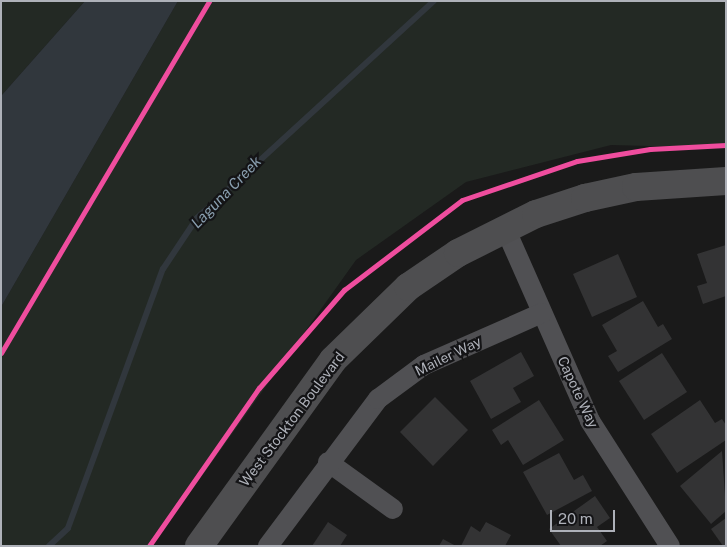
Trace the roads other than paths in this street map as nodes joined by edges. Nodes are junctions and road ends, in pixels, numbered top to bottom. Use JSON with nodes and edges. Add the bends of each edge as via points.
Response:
{"nodes":[{"id":1,"x":726,"y":181,"type":"edge"},
{"id":2,"x":505,"y":228,"type":"junction"},
{"id":3,"x":542,"y":312,"type":"junction"},
{"id":4,"x":328,"y":462,"type":"junction"},
{"id":5,"x":393,"y":509,"type":"dead end"},
{"id":6,"x":199,"y":546,"type":"edge"},
{"id":7,"x":268,"y":546,"type":"edge"},
{"id":8,"x":670,"y":546,"type":"edge"}],
"edges":[{"from":1,"to":2,"type":"street","name":"West Stockton Boulevard","via":[[636,187],[585,198]]},
{"from":2,"to":3,"type":"street","name":"Capote Way"},
{"from":2,"to":6,"type":"street","name":"West Stockton Boulevard","via":[[458,253],[369,322],[313,387]]},
{"from":3,"to":4,"type":"street","name":"Mailer Way","via":[[400,381],[359,420]]},
{"from":3,"to":8,"type":"street","name":"Capote Way","via":[[590,421]]},
{"from":4,"to":5,"type":"street"},
{"from":4,"to":7,"type":"street","name":"Mailer Way"}]}
